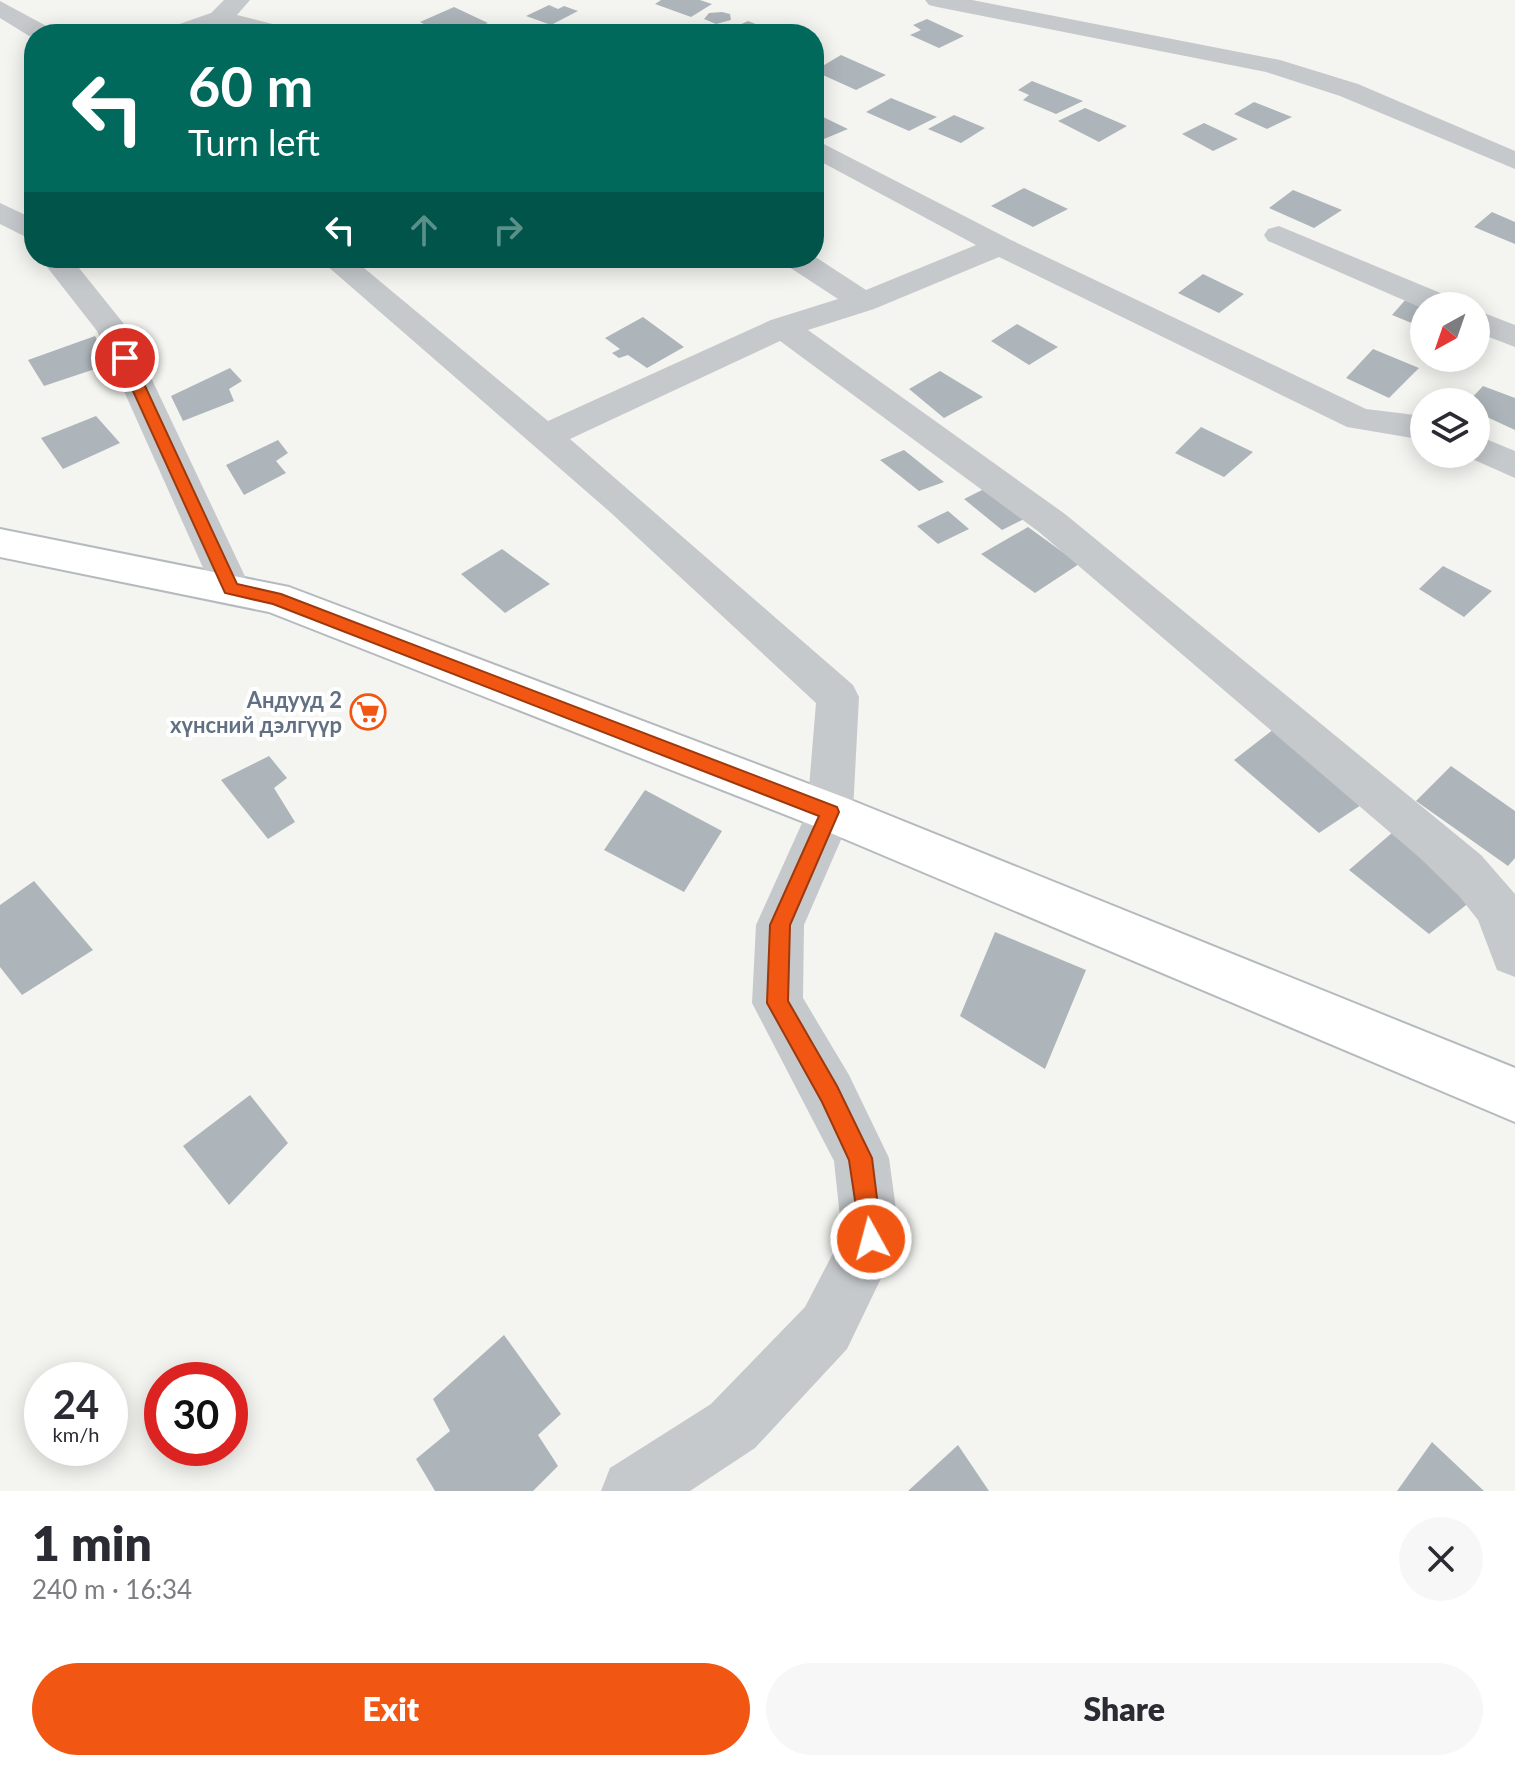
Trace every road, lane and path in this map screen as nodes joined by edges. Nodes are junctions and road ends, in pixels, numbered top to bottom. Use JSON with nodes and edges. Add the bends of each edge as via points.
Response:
{"nodes":[{"id":1,"x":238,"y":0,"type":"edge"},
{"id":2,"x":937,"y":0,"type":"edge"},
{"id":3,"x":0,"y":8,"type":"edge"},
{"id":4,"x":220,"y":18,"type":"junction"},
{"id":5,"x":26,"y":24,"type":"edge"},
{"id":6,"x":203,"y":24,"type":"edge"},
{"id":7,"x":244,"y":24,"type":"edge"},
{"id":8,"x":824,"y":152,"type":"edge"},
{"id":9,"x":1515,"y":161,"type":"edge"},
{"id":10,"x":0,"y":212,"type":"edge"},
{"id":11,"x":24,"y":226,"type":"edge"},
{"id":12,"x":1279,"y":235,"type":"dead end"},
{"id":13,"x":1000,"y":246,"type":"junction"},
{"id":14,"x":63,"y":268,"type":"edge"},
{"id":15,"x":345,"y":268,"type":"edge"},
{"id":16,"x":812,"y":268,"type":"edge"},
{"id":17,"x":1411,"y":292,"type":"edge"},
{"id":18,"x":863,"y":302,"type":"junction"},
{"id":19,"x":1490,"y":326,"type":"edge"},
{"id":20,"x":783,"y":327,"type":"junction"},
{"id":21,"x":1515,"y":337,"type":"edge"},
{"id":22,"x":1410,"y":426,"type":"edge"},
{"id":23,"x":543,"y":437,"type":"junction"},
{"id":24,"x":1490,"y":454,"type":"edge"},
{"id":25,"x":1515,"y":466,"type":"edge"},
{"id":26,"x":0,"y":543,"type":"edge"},
{"id":27,"x":231,"y":589,"type":"junction"},
{"id":28,"x":830,"y":812,"type":"junction"},
{"id":29,"x":1515,"y":954,"type":"edge"},
{"id":30,"x":1515,"y":1095,"type":"edge"},
{"id":31,"x":633,"y":1491,"type":"edge"}],
"edges":[{"from":1,"to":4,"type":"street"},
{"from":2,"to":9,"type":"street","via":[[1271,65],[1349,90]]},
{"from":3,"to":5,"type":"street"},
{"from":4,"to":6,"type":"street"},
{"from":4,"to":7,"type":"street"},
{"from":8,"to":13,"type":"street"},
{"from":10,"to":11,"type":"street"},
{"from":12,"to":17,"type":"street"},
{"from":13,"to":18,"type":"street"},
{"from":13,"to":22,"type":"street","via":[[1359,419]]},
{"from":14,"to":27,"type":"street","via":[[112,329]]},
{"from":15,"to":23,"type":"street"},
{"from":16,"to":18,"type":"street"},
{"from":18,"to":20,"type":"street"},
{"from":19,"to":21,"type":"street"},
{"from":20,"to":23,"type":"street"},
{"from":20,"to":29,"type":"street","via":[[1052,523],[1437,844],[1495,902],[1508,924]]},
{"from":23,"to":28,"type":"street","via":[[838,697]]},
{"from":24,"to":25,"type":"street"},
{"from":26,"to":27,"type":"street"},
{"from":27,"to":28,"type":"street","via":[[275,598]]},
{"from":28,"to":30,"type":"street"},
{"from":28,"to":31,"type":"street","via":[[780,925],[777,1003],[861,1158],[871,1239],[826,1328],[733,1426]]}]}
